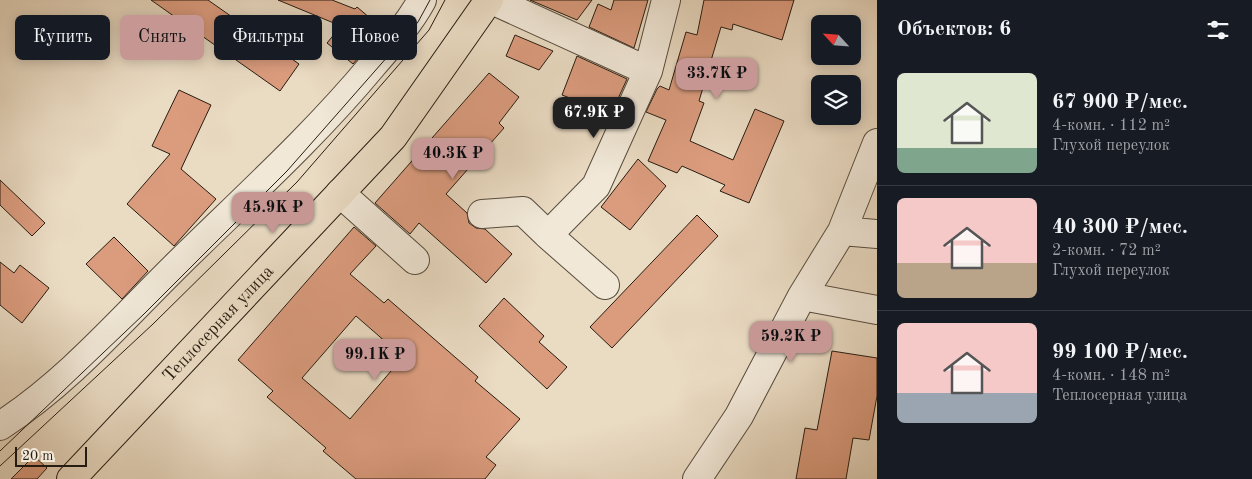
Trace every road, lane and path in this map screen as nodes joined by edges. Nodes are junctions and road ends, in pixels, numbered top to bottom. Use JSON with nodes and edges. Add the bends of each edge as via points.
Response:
{"nodes":[{"id":1,"x":422,"y":0,"type":"edge"},
{"id":2,"x":491,"y":0,"type":"edge"},
{"id":3,"x":666,"y":0,"type":"edge"},
{"id":4,"x":648,"y":71,"type":"junction"},
{"id":5,"x":877,"y":143,"type":"edge"},
{"id":6,"x":340,"y":193,"type":"junction"},
{"id":7,"x":482,"y":214,"type":"dead end"},
{"id":8,"x":842,"y":231,"type":"junction"},
{"id":9,"x":877,"y":234,"type":"edge"},
{"id":10,"x":548,"y":235,"type":"junction"},
{"id":11,"x":415,"y":260,"type":"dead end"},
{"id":12,"x":605,"y":285,"type":"dead end"},
{"id":13,"x":802,"y":296,"type":"junction"},
{"id":14,"x":877,"y":310,"type":"edge"},
{"id":15,"x":0,"y":426,"type":"edge"},
{"id":16,"x":71,"y":479,"type":"edge"},
{"id":17,"x":697,"y":479,"type":"edge"}],
"edges":[{"from":1,"to":15,"type":"street","via":[[414,16],[362,78],[296,150],[40,398]]},
{"from":2,"to":4,"type":"street"},
{"from":2,"to":6,"type":"main road","name":"Теплосерная улица","via":[[393,137]]},
{"from":3,"to":4,"type":"street"},
{"from":4,"to":10,"type":"street","via":[[596,186]]},
{"from":5,"to":8,"type":"street"},
{"from":6,"to":11,"type":"street"},
{"from":6,"to":16,"type":"main road","name":"Теплосерная улица"},
{"from":7,"to":10,"type":"street","via":[[523,211]]},
{"from":8,"to":9,"type":"street"},
{"from":8,"to":13,"type":"street"},
{"from":10,"to":12,"type":"street"},
{"from":13,"to":14,"type":"street"},
{"from":13,"to":17,"type":"street","via":[[739,416]]}]}
